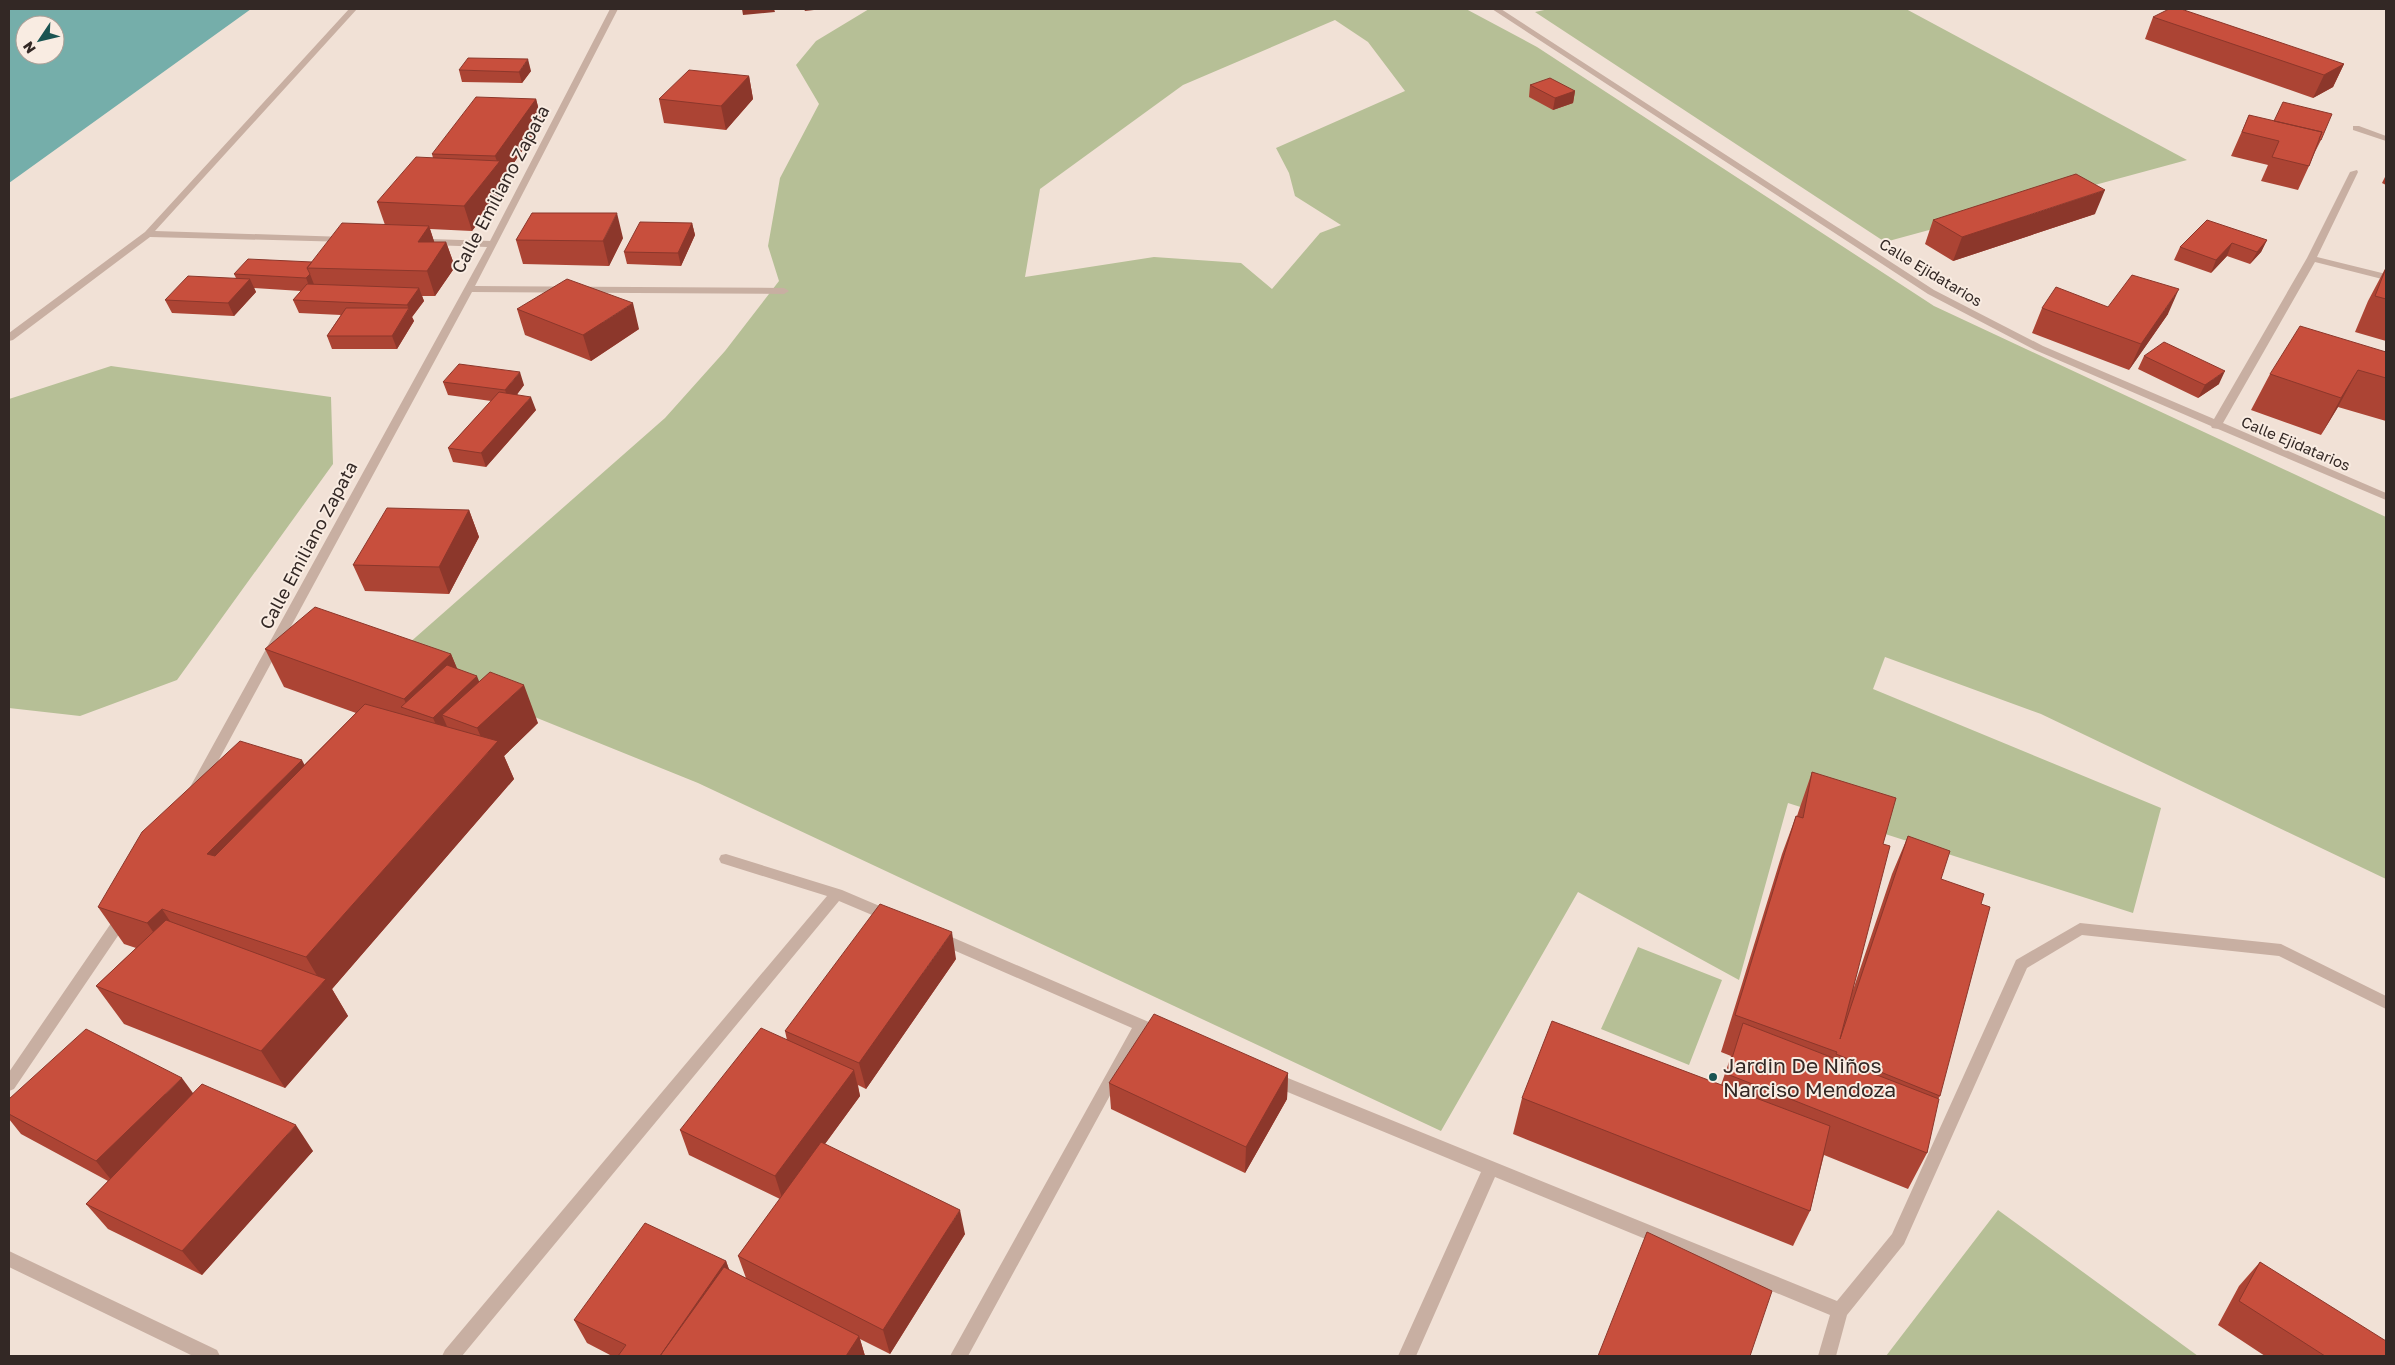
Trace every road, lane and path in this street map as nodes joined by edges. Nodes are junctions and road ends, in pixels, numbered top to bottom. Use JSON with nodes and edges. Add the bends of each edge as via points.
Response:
{"nodes":[{"id":1,"x":353,"y":9,"type":"edge"},
{"id":2,"x":614,"y":9,"type":"edge"},
{"id":3,"x":1496,"y":9,"type":"edge"},
{"id":4,"x":2356,"y":128,"type":"dead end"},
{"id":5,"x":2386,"y":138,"type":"edge"},
{"id":6,"x":2354,"y":172,"type":"dead end"},
{"id":7,"x":148,"y":234,"type":"junction"},
{"id":8,"x":355,"y":240,"type":"edge"},
{"id":9,"x":424,"y":242,"type":"edge"},
{"id":10,"x":493,"y":244,"type":"junction"},
{"id":11,"x":2312,"y":258,"type":"junction"},
{"id":12,"x":2386,"y":277,"type":"edge"},
{"id":13,"x":467,"y":289,"type":"junction"},
{"id":14,"x":784,"y":290,"type":"dead end"},
{"id":15,"x":9,"y":338,"type":"edge"},
{"id":16,"x":2216,"y":426,"type":"junction"},
{"id":17,"x":2386,"y":497,"type":"edge"},
{"id":18,"x":191,"y":798,"type":"edge"},
{"id":19,"x":726,"y":859,"type":"dead end"},
{"id":20,"x":837,"y":894,"type":"junction"},
{"id":21,"x":133,"y":903,"type":"edge"},
{"id":22,"x":908,"y":925,"type":"edge"},
{"id":23,"x":926,"y":932,"type":"edge"},
{"id":24,"x":2386,"y":1003,"type":"edge"},
{"id":25,"x":1141,"y":1025,"type":"junction"},
{"id":26,"x":1178,"y":1040,"type":"edge"},
{"id":27,"x":1261,"y":1074,"type":"edge"},
{"id":28,"x":9,"y":1084,"type":"edge"},
{"id":29,"x":1491,"y":1168,"type":"junction"},
{"id":30,"x":9,"y":1259,"type":"edge"},
{"id":31,"x":1840,"y":1312,"type":"junction"},
{"id":32,"x":211,"y":1356,"type":"edge"},
{"id":33,"x":451,"y":1356,"type":"edge"},
{"id":34,"x":959,"y":1356,"type":"edge"},
{"id":35,"x":1407,"y":1356,"type":"edge"},
{"id":36,"x":1827,"y":1356,"type":"edge"}],
"edges":[{"from":1,"to":7,"type":"street"},
{"from":2,"to":10,"type":"street","name":"Calle Emiliano Zapata"},
{"from":3,"to":16,"type":"street","name":"Calle Ejidatarios","via":[[1931,292],[2039,348]]},
{"from":4,"to":5,"type":"street"},
{"from":6,"to":11,"type":"street"},
{"from":7,"to":8,"type":"street"},
{"from":7,"to":15,"type":"street"},
{"from":9,"to":10,"type":"street"},
{"from":10,"to":13,"type":"street","name":"Calle Emiliano Zapata"},
{"from":11,"to":12,"type":"street"},
{"from":11,"to":16,"type":"street"},
{"from":13,"to":14,"type":"street"},
{"from":13,"to":18,"type":"street","name":"Calle Emiliano Zapata"},
{"from":16,"to":17,"type":"street","name":"Calle Ejidatarios"},
{"from":19,"to":20,"type":"street"},
{"from":20,"to":22,"type":"street"},
{"from":20,"to":33,"type":"street"},
{"from":21,"to":28,"type":"street"},
{"from":23,"to":25,"type":"street"},
{"from":24,"to":31,"type":"street","via":[[2282,950],[2080,929],[2021,964],[1898,1240]]},
{"from":25,"to":26,"type":"street"},
{"from":25,"to":34,"type":"street"},
{"from":27,"to":29,"type":"street"},
{"from":29,"to":31,"type":"street"},
{"from":29,"to":35,"type":"street"},
{"from":30,"to":32,"type":"street"},
{"from":31,"to":36,"type":"street"}]}
